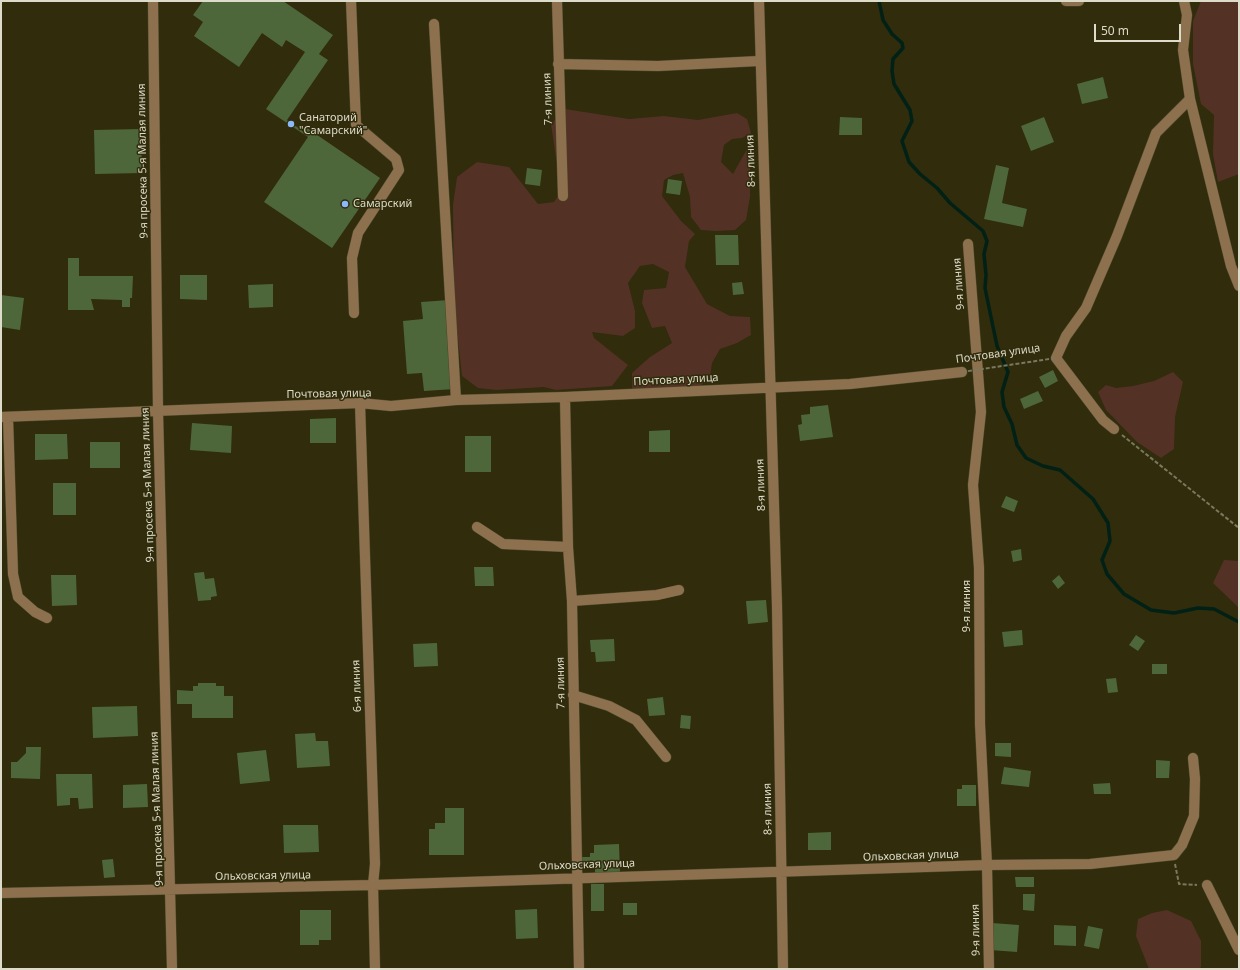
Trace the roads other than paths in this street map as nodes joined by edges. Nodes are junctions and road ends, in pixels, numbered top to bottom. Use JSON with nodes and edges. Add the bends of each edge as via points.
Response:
{"nodes":[{"id":1,"x":153,"y":1,"type":"edge"},
{"id":2,"x":351,"y":1,"type":"edge"},
{"id":3,"x":556,"y":1,"type":"edge"},
{"id":4,"x":758,"y":1,"type":"edge"},
{"id":5,"x":1066,"y":1,"type":"edge"},
{"id":6,"x":1079,"y":1,"type":"edge"},
{"id":7,"x":1184,"y":1,"type":"edge"},
{"id":8,"x":434,"y":24,"type":"dead end"},
{"id":9,"x":760,"y":62,"type":"junction"},
{"id":10,"x":558,"y":64,"type":"junction"},
{"id":11,"x":1190,"y":99,"type":"junction"},
{"id":12,"x":563,"y":196,"type":"dead end"},
{"id":13,"x":968,"y":244,"type":"dead end"},
{"id":14,"x":1239,"y":286,"type":"edge"},
{"id":15,"x":354,"y":313,"type":"dead end"},
{"id":16,"x":962,"y":372,"type":"road end"},
{"id":17,"x":770,"y":387,"type":"junction"},
{"id":18,"x":564,"y":397,"type":"junction"},
{"id":19,"x":456,"y":400,"type":"junction"},
{"id":20,"x":360,"y":403,"type":"junction"},
{"id":21,"x":158,"y":411,"type":"junction"},
{"id":22,"x":5,"y":417,"type":"edge"},
{"id":23,"x":1114,"y":429,"type":"road end"},
{"id":24,"x":477,"y":527,"type":"dead end"},
{"id":25,"x":568,"y":547,"type":"junction"},
{"id":26,"x":679,"y":590,"type":"dead end"},
{"id":27,"x":572,"y":601,"type":"junction"},
{"id":28,"x":46,"y":618,"type":"dead end"},
{"id":29,"x":573,"y":695,"type":"junction"},
{"id":30,"x":666,"y":757,"type":"dead end"},
{"id":31,"x":1193,"y":758,"type":"dead end"},
{"id":32,"x":987,"y":865,"type":"junction"},
{"id":33,"x":781,"y":872,"type":"junction"},
{"id":34,"x":576,"y":877,"type":"junction"},
{"id":35,"x":373,"y":885,"type":"junction"},
{"id":36,"x":1205,"y":885,"type":"road end"},
{"id":37,"x":171,"y":890,"type":"junction"},
{"id":38,"x":1,"y":893,"type":"edge"},
{"id":39,"x":1239,"y":950,"type":"edge"},
{"id":40,"x":172,"y":969,"type":"edge"},
{"id":41,"x":375,"y":969,"type":"edge"},
{"id":42,"x":579,"y":969,"type":"edge"},
{"id":43,"x":783,"y":969,"type":"edge"},
{"id":44,"x":989,"y":969,"type":"edge"}],
"edges":[{"from":1,"to":21,"type":"street","name":"9-я просека 5-я Малая линия"},
{"from":2,"to":15,"type":"street","via":[[356,126],[396,159],[399,170],[358,233],[352,258]]},
{"from":3,"to":10,"type":"street","name":"7-я линия"},
{"from":4,"to":9,"type":"street","name":"8-я линия"},
{"from":5,"to":6,"type":"street"},
{"from":7,"to":11,"type":"street","via":[[1187,15],[1183,50]]},
{"from":8,"to":19,"type":"street"},
{"from":9,"to":10,"type":"street","via":[[658,66]]},
{"from":9,"to":17,"type":"street","name":"8-я линия"},
{"from":10,"to":12,"type":"street","name":"7-я линия"},
{"from":11,"to":14,"type":"street","via":[[1231,266]]},
{"from":11,"to":23,"type":"street","name":"Почтовая улица","via":[[1156,133],[1089,301],[1066,336],[1056,358],[1103,420]]},
{"from":13,"to":32,"type":"street","name":"9-я линия","via":[[981,412],[973,485],[979,568],[980,724]]},
{"from":16,"to":17,"type":"street","name":"Почтовая улица","via":[[850,384]]},
{"from":17,"to":18,"type":"street","name":"Почтовая улица"},
{"from":17,"to":33,"type":"street","name":"8-я линия","via":[[777,606]]},
{"from":18,"to":19,"type":"street","name":"Почтовая улица"},
{"from":18,"to":25,"type":"street","name":"7-я линия"},
{"from":19,"to":20,"type":"street","name":"Почтовая улица","via":[[391,406]]},
{"from":20,"to":21,"type":"street","name":"Почтовая улица"},
{"from":20,"to":35,"type":"street","name":"6-я линия","via":[[375,864]]},
{"from":21,"to":22,"type":"street","name":"Почтовая улица"},
{"from":21,"to":37,"type":"street","name":"9-я просека 5-я Малая линия"},
{"from":22,"to":28,"type":"street","via":[[14,580],[18,597]]},
{"from":24,"to":25,"type":"street","via":[[503,544]]},
{"from":25,"to":27,"type":"street","name":"7-я линия"},
{"from":26,"to":27,"type":"street","via":[[657,595]]},
{"from":27,"to":29,"type":"street","name":"7-я линия"},
{"from":29,"to":30,"type":"street","via":[[609,706],[636,720]]},
{"from":29,"to":34,"type":"street","name":"7-я линия"},
{"from":31,"to":32,"type":"street","name":"Ольховская улица","via":[[1194,816],[1182,845],[1174,855],[1090,864]]},
{"from":32,"to":33,"type":"street","name":"Ольховская улица"},
{"from":32,"to":44,"type":"street","name":"9-я линия"},
{"from":33,"to":34,"type":"street","name":"Ольховская улица"},
{"from":33,"to":43,"type":"street","name":"8-я линия"},
{"from":34,"to":35,"type":"street","name":"Ольховская улица"},
{"from":34,"to":42,"type":"street","name":"7-я линия"},
{"from":35,"to":37,"type":"street","name":"Ольховская улица"},
{"from":35,"to":41,"type":"street","name":"6-я линия"},
{"from":36,"to":39,"type":"street"},
{"from":37,"to":38,"type":"street","name":"Ольховская улица"},
{"from":37,"to":40,"type":"street","name":"9-я просека 5-я Малая линия"}]}
